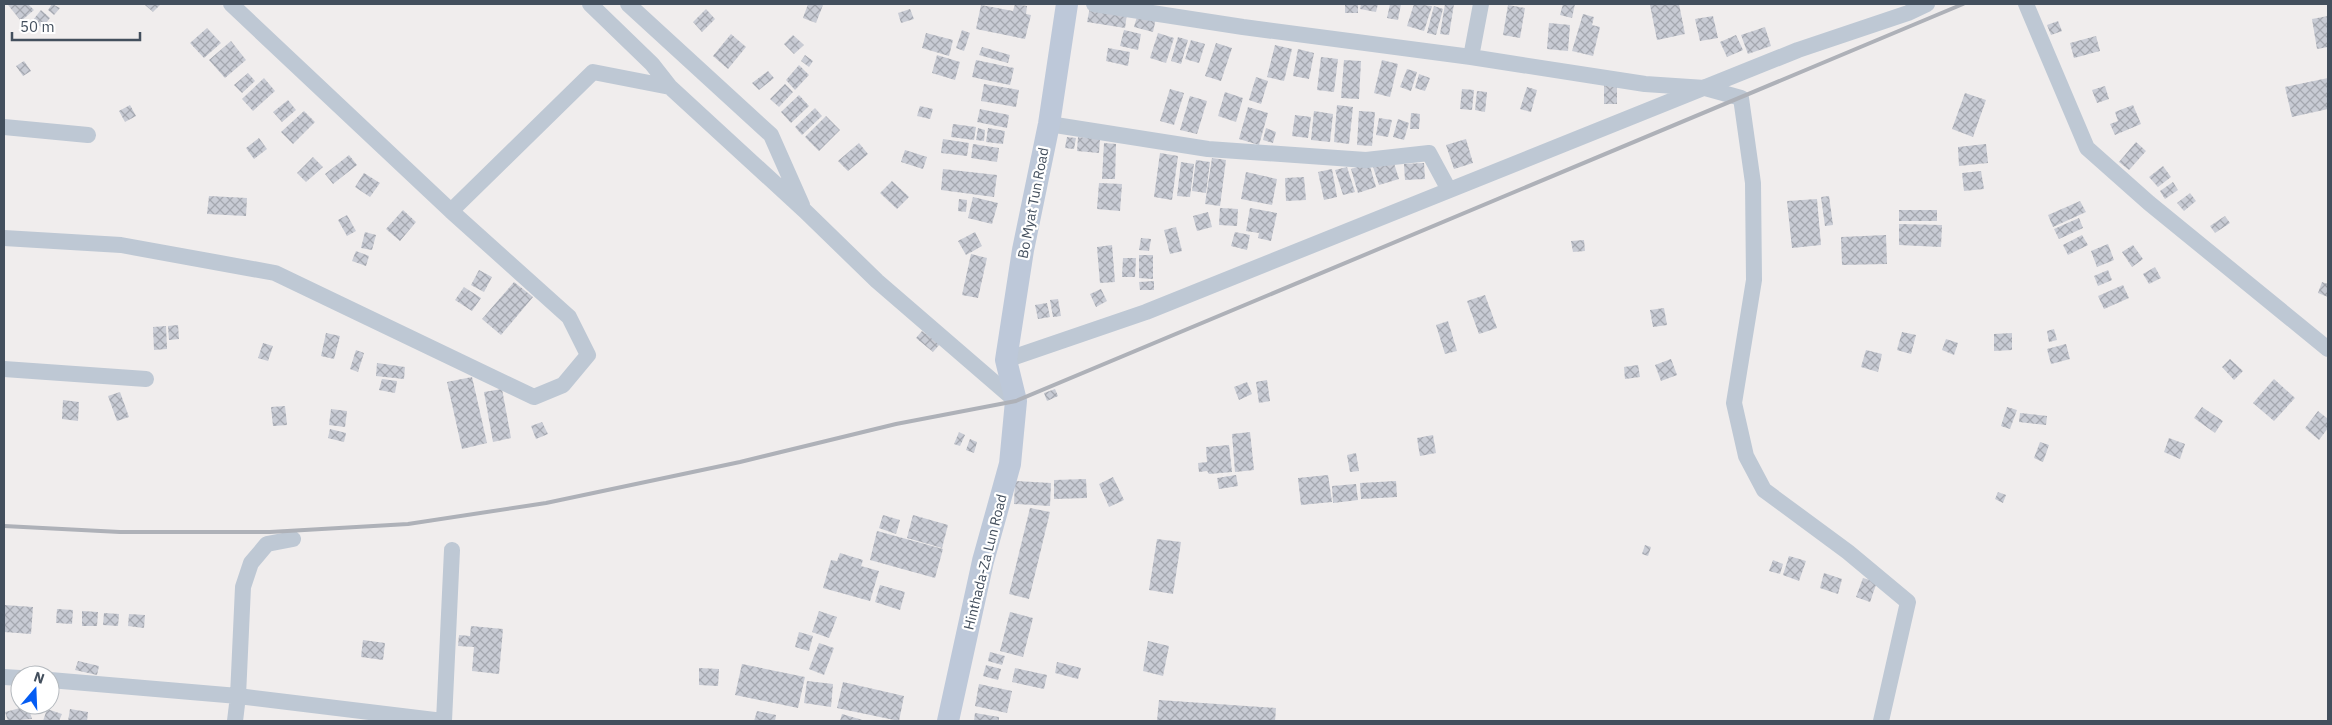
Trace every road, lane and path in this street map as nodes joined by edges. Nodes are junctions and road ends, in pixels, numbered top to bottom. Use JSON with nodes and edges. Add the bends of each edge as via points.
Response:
{"nodes":[{"id":1,"x":231,"y":4,"type":"edge"},
{"id":2,"x":590,"y":4,"type":"edge"},
{"id":3,"x":628,"y":4,"type":"edge"},
{"id":4,"x":1067,"y":4,"type":"edge"},
{"id":5,"x":1094,"y":4,"type":"edge"},
{"id":6,"x":1481,"y":4,"type":"edge"},
{"id":7,"x":1927,"y":4,"type":"edge"},
{"id":8,"x":2026,"y":4,"type":"edge"},
{"id":9,"x":1471,"y":57,"type":"junction"},
{"id":10,"x":670,"y":87,"type":"junction"},
{"id":11,"x":1705,"y":88,"type":"junction"},
{"id":12,"x":1049,"y":124,"type":"junction"},
{"id":13,"x":4,"y":127,"type":"edge"},
{"id":14,"x":88,"y":135,"type":"dead end"},
{"id":15,"x":1449,"y":190,"type":"junction"},
{"id":16,"x":451,"y":210,"type":"junction"},
{"id":17,"x":804,"y":210,"type":"junction"},
{"id":18,"x":4,"y":238,"type":"edge"},
{"id":19,"x":2328,"y":349,"type":"edge"},
{"id":20,"x":1006,"y":360,"type":"junction"},
{"id":21,"x":4,"y":368,"type":"edge"},
{"id":22,"x":146,"y":379,"type":"dead end"},
{"id":23,"x":1016,"y":402,"type":"junction"},
{"id":24,"x":293,"y":539,"type":"dead end"},
{"id":25,"x":452,"y":550,"type":"dead end"},
{"id":26,"x":60,"y":681,"type":"edge"},
{"id":27,"x":238,"y":696,"type":"junction"},
{"id":28,"x":235,"y":721,"type":"edge"},
{"id":29,"x":443,"y":721,"type":"edge"},
{"id":30,"x":948,"y":721,"type":"edge"},
{"id":31,"x":1881,"y":721,"type":"edge"}],
"edges":[{"from":1,"to":16,"type":"street"},
{"from":2,"to":10,"type":"street","via":[[652,64]]},
{"from":3,"to":17,"type":"street","via":[[771,135]]},
{"from":4,"to":12,"type":"main road","name":"Bo Myat Tun Road"},
{"from":5,"to":9,"type":"street"},
{"from":6,"to":9,"type":"street"},
{"from":7,"to":11,"type":"street","via":[[1798,50]]},
{"from":8,"to":19,"type":"street","via":[[2087,148],[2149,203]]},
{"from":9,"to":11,"type":"street","via":[[1645,84]]},
{"from":10,"to":16,"type":"street","via":[[593,72]]},
{"from":10,"to":17,"type":"street"},
{"from":11,"to":15,"type":"street"},
{"from":11,"to":31,"type":"street","via":[[1741,98],[1753,183],[1754,280],[1734,404],[1746,456],[1764,490],[1848,552],[1908,602]]},
{"from":12,"to":15,"type":"street","via":[[1217,150],[1366,160],[1429,153]]},
{"from":12,"to":20,"type":"main road","name":"Bo Myat Tun Road","via":[[1023,250]]},
{"from":13,"to":14,"type":"street"},
{"from":15,"to":20,"type":"street","via":[[1146,312]]},
{"from":16,"to":18,"type":"street","via":[[570,317],[588,355],[562,385],[534,397],[274,273],[121,245]]},
{"from":17,"to":23,"type":"street","via":[[877,281]]},
{"from":20,"to":23,"type":"main road","name":"Bo Myat Tun Road"},
{"from":21,"to":22,"type":"street"},
{"from":23,"to":30,"type":"main road","name":"Hinthada-Za Lun Road","via":[[1010,464],[983,561]]},
{"from":24,"to":27,"type":"street","via":[[267,544],[251,563],[243,587]]},
{"from":25,"to":29,"type":"street"},
{"from":26,"to":27,"type":"street"},
{"from":27,"to":28,"type":"street"},
{"from":27,"to":29,"type":"street"}]}
